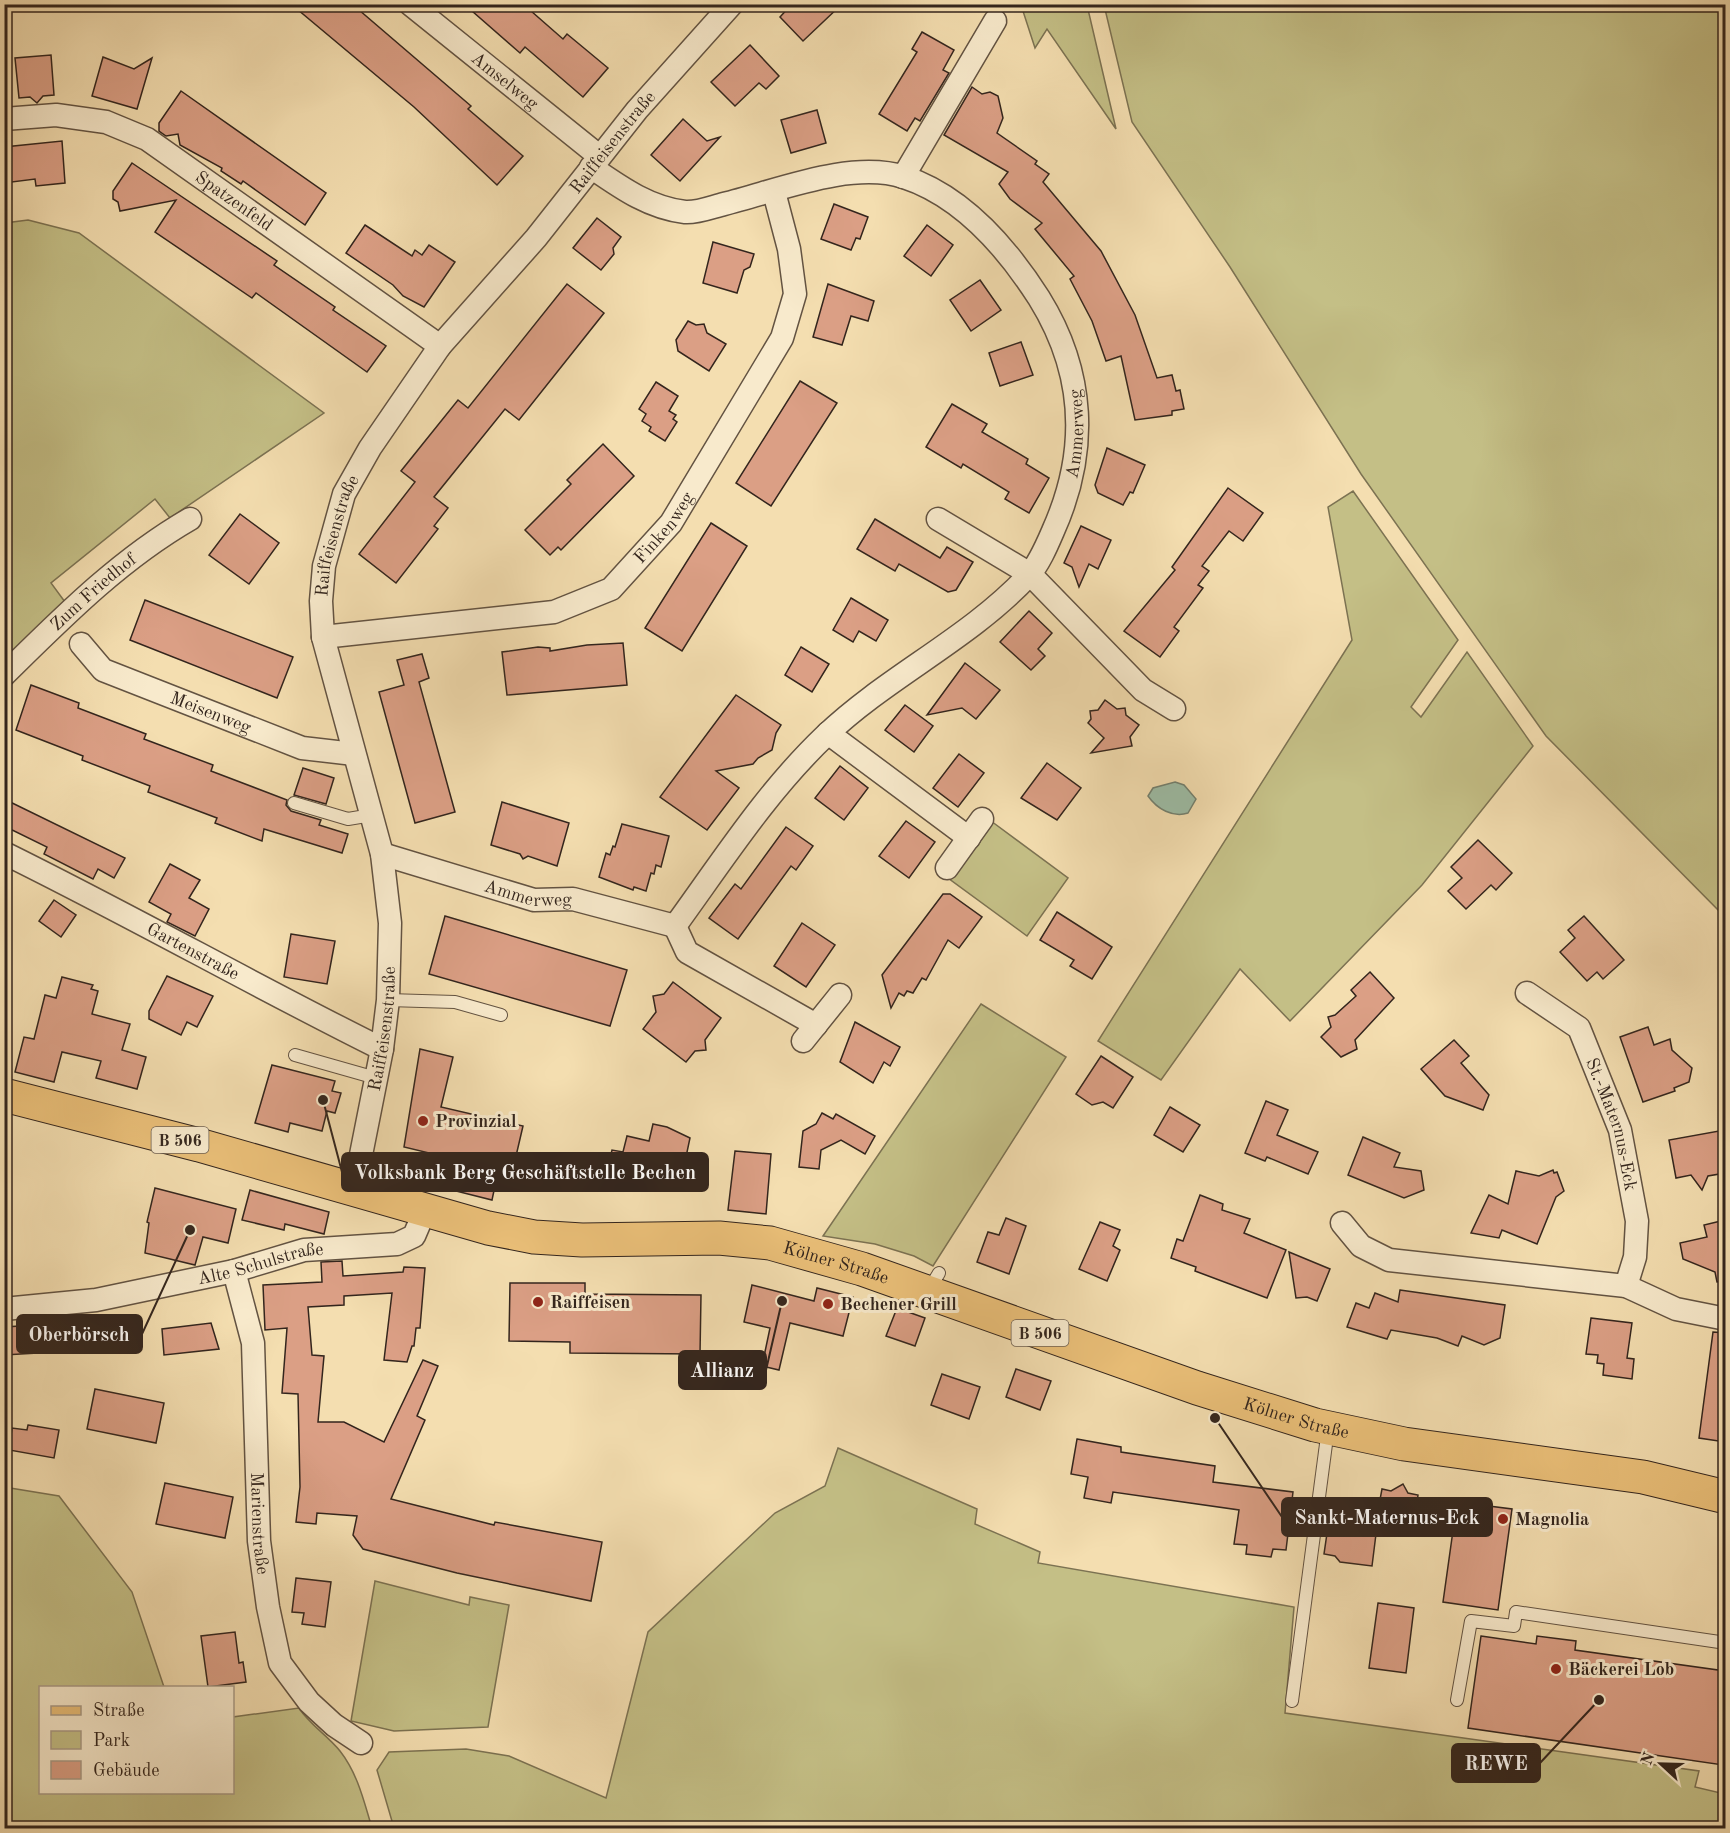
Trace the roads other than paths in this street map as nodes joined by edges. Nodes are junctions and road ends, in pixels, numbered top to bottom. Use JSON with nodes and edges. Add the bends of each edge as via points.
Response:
{"nodes":[{"id":1,"x":410,"y":4,"type":"edge"},
{"id":2,"x":732,"y":4,"type":"edge"},
{"id":3,"x":995,"y":21,"type":"dead end"},
{"id":4,"x":4,"y":119,"type":"edge"},
{"id":5,"x":595,"y":162,"type":"junction"},
{"id":6,"x":903,"y":177,"type":"junction"},
{"id":7,"x":774,"y":192,"type":"junction"},
{"id":8,"x":440,"y":346,"type":"junction"},
{"id":9,"x":190,"y":519,"type":"dead end"},
{"id":10,"x":938,"y":519,"type":"dead end"},
{"id":11,"x":1030,"y":574,"type":"junction"},
{"id":12,"x":323,"y":637,"type":"junction"},
{"id":13,"x":81,"y":644,"type":"dead end"},
{"id":14,"x":4,"y":675,"type":"edge"},
{"id":15,"x":1174,"y":709,"type":"dead end"},
{"id":16,"x":828,"y":733,"type":"junction"},
{"id":17,"x":354,"y":754,"type":"junction"},
{"id":18,"x":294,"y":803,"type":"dead end"},
{"id":19,"x":372,"y":815,"type":"junction"},
{"id":20,"x":982,"y":819,"type":"dead end"},
{"id":21,"x":969,"y":838,"type":"junction"},
{"id":22,"x":4,"y":853,"type":"edge"},
{"id":23,"x":382,"y":854,"type":"junction"},
{"id":24,"x":947,"y":868,"type":"dead end"},
{"id":25,"x":675,"y":926,"type":"junction"},
{"id":26,"x":1527,"y":993,"type":"dead end"},
{"id":27,"x":840,"y":995,"type":"dead end"},
{"id":28,"x":388,"y":1000,"type":"junction"},
{"id":29,"x":501,"y":1015,"type":"dead end"},
{"id":30,"x":382,"y":1049,"type":"junction"},
{"id":31,"x":295,"y":1055,"type":"dead end"},
{"id":32,"x":376,"y":1078,"type":"junction"},
{"id":33,"x":4,"y":1095,"type":"edge"},
{"id":34,"x":354,"y":1190,"type":"junction"},
{"id":35,"x":426,"y":1208,"type":"junction"},
{"id":36,"x":1342,"y":1223,"type":"dead end"},
{"id":37,"x":234,"y":1270,"type":"junction"},
{"id":38,"x":1626,"y":1286,"type":"junction"},
{"id":39,"x":4,"y":1310,"type":"edge"},
{"id":40,"x":1725,"y":1319,"type":"edge"},
{"id":41,"x":1328,"y":1428,"type":"junction"},
{"id":42,"x":1725,"y":1497,"type":"edge"},
{"id":43,"x":1725,"y":1643,"type":"edge"},
{"id":44,"x":1457,"y":1700,"type":"dead end"},
{"id":45,"x":1292,"y":1701,"type":"dead end"},
{"id":46,"x":361,"y":1743,"type":"dead end"}],
"edges":[{"from":1,"to":5,"type":"street","name":"Amselweg"},
{"from":2,"to":5,"type":"street","name":"Raiffeisenstraße"},
{"from":3,"to":6,"type":"street"},
{"from":4,"to":8,"type":"street","name":"Spatzenfeld","via":[[56,115],[106,122],[147,139]]},
{"from":5,"to":7,"type":"street","name":"Ammerweg","via":[[649,203],[688,212]]},
{"from":5,"to":8,"type":"street","name":"Raiffeisenstraße","via":[[536,238]]},
{"from":6,"to":7,"type":"street","name":"Ammerweg","via":[[842,172]]},
{"from":6,"to":11,"type":"street","name":"Ammerweg","via":[[935,191],[978,222],[1021,271],[1051,319],[1072,376],[1078,427],[1076,468],[1060,516]]},
{"from":7,"to":12,"type":"street","name":"Finkenweg","via":[[789,249],[795,294],[782,338],[671,523],[611,589],[554,612]]},
{"from":8,"to":12,"type":"street","name":"Raiffeisenstraße","via":[[370,448],[344,494],[324,566]]},
{"from":9,"to":14,"type":"street","name":"Zum Friedhof","via":[[144,549],[71,608]]},
{"from":10,"to":11,"type":"street"},
{"from":11,"to":15,"type":"street","via":[[1143,690]]},
{"from":11,"to":16,"type":"street","name":"Ammerweg","via":[[986,616]]},
{"from":12,"to":17,"type":"street","name":"Raiffeisenstraße"},
{"from":13,"to":17,"type":"street","name":"Meisenweg","via":[[103,670],[302,748]]},
{"from":16,"to":21,"type":"street"},
{"from":16,"to":25,"type":"street","name":"Ammerweg","via":[[782,778]]},
{"from":17,"to":19,"type":"street","name":"Raiffeisenstraße"},
{"from":18,"to":19,"type":"lane","via":[[348,819]]},
{"from":19,"to":23,"type":"street","name":"Raiffeisenstraße"},
{"from":20,"to":21,"type":"street"},
{"from":21,"to":24,"type":"street"},
{"from":22,"to":30,"type":"street","name":"Gartenstraße"},
{"from":23,"to":25,"type":"street","name":"Ammerweg","via":[[534,900],[573,899]]},
{"from":23,"to":28,"type":"street","name":"Raiffeisenstraße","via":[[390,924]]},
{"from":25,"to":27,"type":"street","via":[[687,952],[810,1033]]},
{"from":26,"to":38,"type":"street","name":"St.-Maternus-Eck","via":[[1579,1028],[1620,1130],[1637,1221],[1635,1257]]},
{"from":28,"to":29,"type":"lane","via":[[455,1002]]},
{"from":28,"to":30,"type":"street","name":"Raiffeisenstraße"},
{"from":30,"to":32,"type":"street","name":"Raiffeisenstraße"},
{"from":31,"to":32,"type":"lane"},
{"from":32,"to":34,"type":"street","name":"Raiffeisenstraße"},
{"from":33,"to":34,"type":"main road","name":"Kölner Straße","number":"B 506"},
{"from":34,"to":35,"type":"main road","name":"Kölner Straße","number":"B 506"},
{"from":35,"to":37,"type":"street","name":"Alte Schulstraße","via":[[414,1236],[397,1244],[303,1251]]},
{"from":35,"to":41,"type":"main road","name":"Kölner Straße","number":"B 506","via":[[488,1228],[534,1237],[719,1238],[770,1243],[933,1282],[1221,1396]]},
{"from":36,"to":38,"type":"street","via":[[1361,1246],[1389,1260]]},
{"from":37,"to":39,"type":"street","name":"Alte Schulstraße","via":[[96,1300]]},
{"from":37,"to":46,"type":"street","name":"Marienstraße","via":[[253,1343],[259,1541],[280,1663],[309,1702]]},
{"from":38,"to":40,"type":"street","via":[[1676,1309]]},
{"from":41,"to":42,"type":"main road","name":"Kölner Straße","number":"B 506","via":[[1415,1446],[1643,1477]]},
{"from":41,"to":45,"type":"lane"},
{"from":43,"to":44,"type":"lane","via":[[1516,1612],[1514,1626],[1471,1621]]}]}
